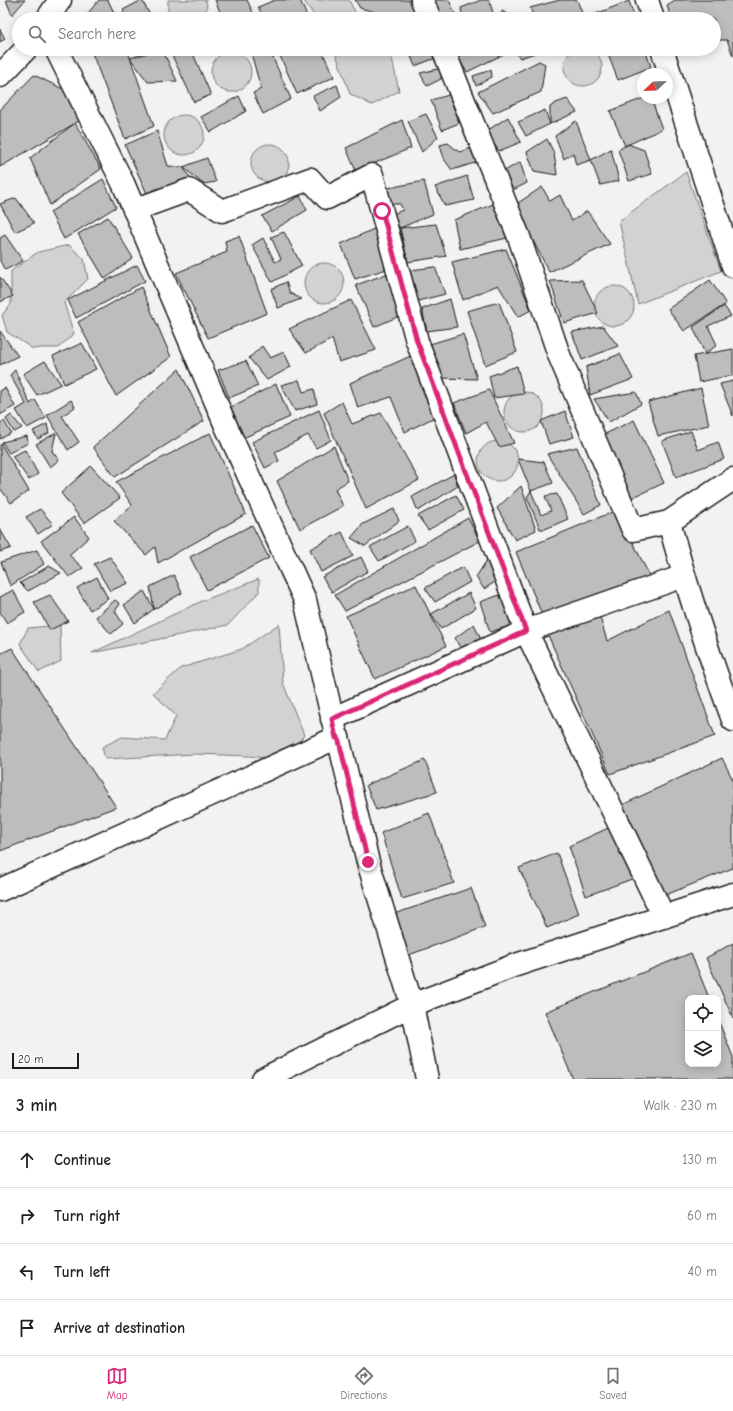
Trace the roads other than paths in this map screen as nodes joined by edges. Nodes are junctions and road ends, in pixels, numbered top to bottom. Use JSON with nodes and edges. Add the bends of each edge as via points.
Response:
{"nodes":[{"id":1,"x":60,"y":0,"type":"edge"},
{"id":2,"x":422,"y":0,"type":"edge"},
{"id":3,"x":647,"y":0,"type":"edge"},
{"id":4,"x":52,"y":12,"type":"edge"},
{"id":5,"x":427,"y":12,"type":"edge"},
{"id":6,"x":651,"y":12,"type":"edge"},
{"id":7,"x":19,"y":56,"type":"edge"},
{"id":8,"x":60,"y":56,"type":"edge"},
{"id":9,"x":446,"y":56,"type":"edge"},
{"id":10,"x":664,"y":56,"type":"edge"},
{"id":11,"x":0,"y":76,"type":"edge"},
{"id":12,"x":134,"y":210,"type":"junction"},
{"id":13,"x":733,"y":266,"type":"edge"},
{"id":14,"x":733,"y":479,"type":"edge"},
{"id":15,"x":669,"y":522,"type":"junction"},
{"id":16,"x":684,"y":576,"type":"junction"},
{"id":17,"x":526,"y":631,"type":"junction"},
{"id":18,"x":733,"y":720,"type":"edge"},
{"id":19,"x":334,"y":728,"type":"junction"},
{"id":20,"x":0,"y":890,"type":"edge"},
{"id":21,"x":733,"y":894,"type":"edge"},
{"id":22,"x":664,"y":917,"type":"junction"},
{"id":23,"x":412,"y":1005,"type":"junction"},
{"id":24,"x":263,"y":1079,"type":"edge"},
{"id":25,"x":427,"y":1079,"type":"edge"}],
"edges":[{"from":1,"to":4,"type":"street"},
{"from":2,"to":5,"type":"street"},
{"from":3,"to":6,"type":"street"},
{"from":7,"to":11,"type":"street"},
{"from":8,"to":12,"type":"street"},
{"from":9,"to":15,"type":"street","via":[[519,237],[559,355],[633,530]]},
{"from":10,"to":13,"type":"street"},
{"from":12,"to":17,"type":"street","via":[[189,190],[222,212],[310,180],[327,198],[372,175],[417,341]]},
{"from":12,"to":19,"type":"street","via":[[226,426],[305,600]]},
{"from":14,"to":15,"type":"street"},
{"from":15,"to":16,"type":"street"},
{"from":16,"to":17,"type":"street"},
{"from":16,"to":18,"type":"street"},
{"from":17,"to":19,"type":"street"},
{"from":17,"to":22,"type":"street"},
{"from":19,"to":20,"type":"street"},
{"from":19,"to":23,"type":"street","via":[[368,862]]},
{"from":21,"to":22,"type":"street"},
{"from":22,"to":23,"type":"street","via":[[513,966]]},
{"from":23,"to":24,"type":"street"},
{"from":23,"to":25,"type":"street"}]}
